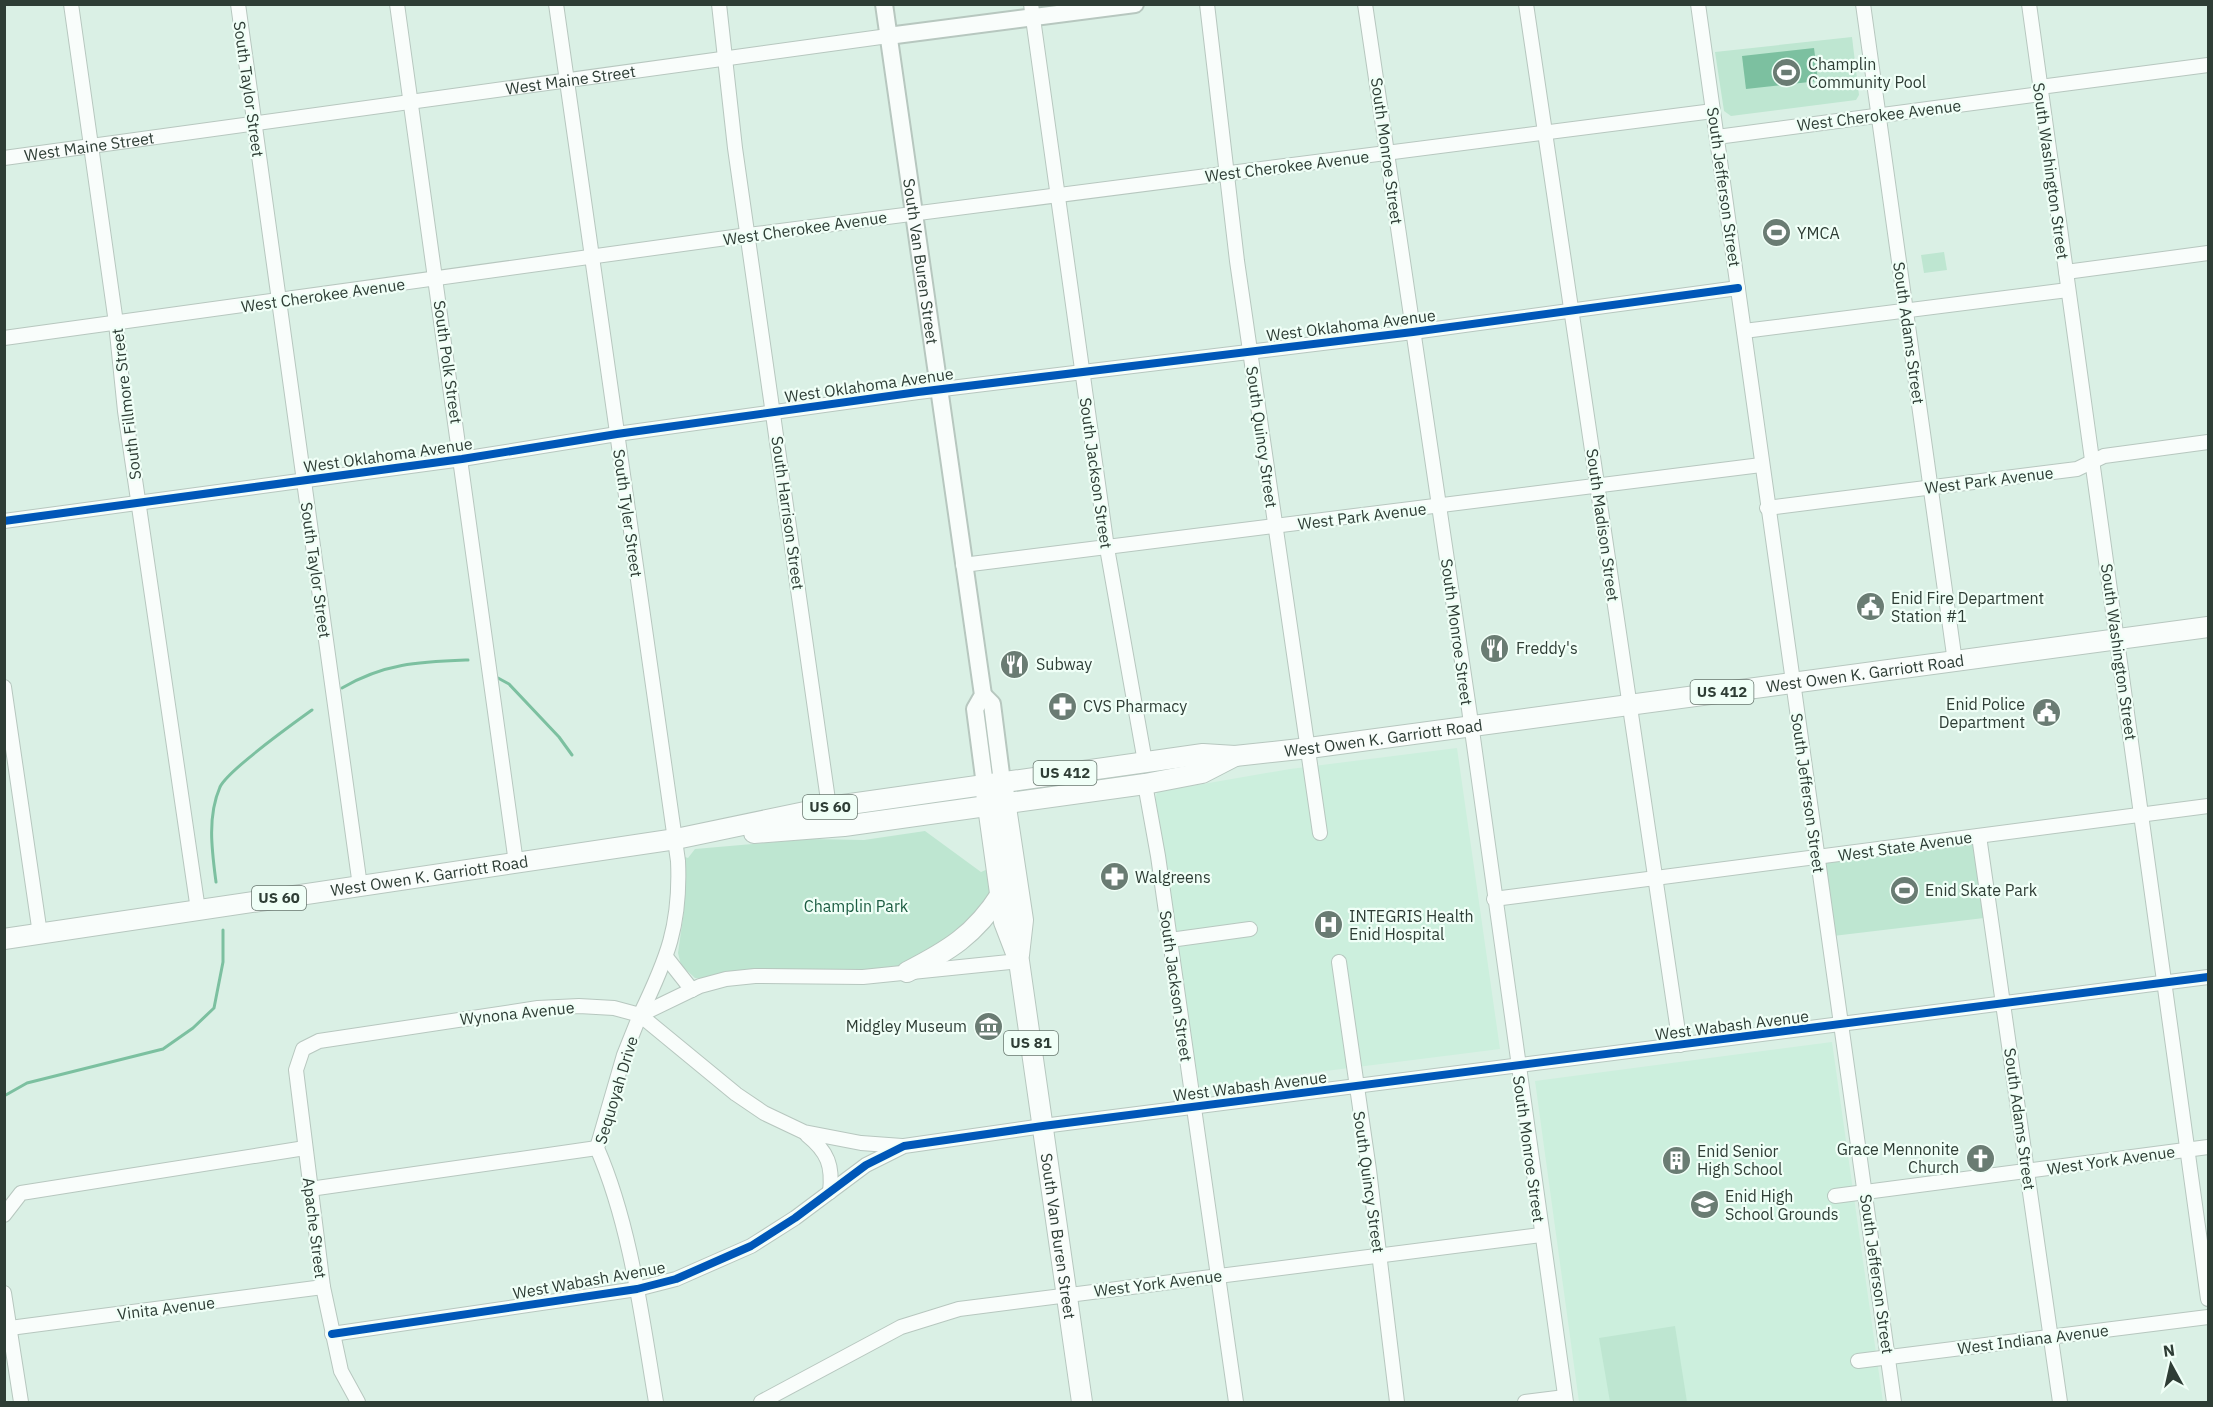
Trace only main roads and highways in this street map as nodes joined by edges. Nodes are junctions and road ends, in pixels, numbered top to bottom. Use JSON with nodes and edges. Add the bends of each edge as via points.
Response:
{"nodes":[{"id":1,"x":884,"y":4,"type":"edge"},
{"id":2,"x":1135,"y":4,"type":"edge"},
{"id":3,"x":1032,"y":11,"type":"edge"},
{"id":4,"x":888,"y":36,"type":"junction"},
{"id":5,"x":2208,"y":627,"type":"edge"},
{"id":6,"x":1235,"y":756,"type":"junction"},
{"id":7,"x":994,"y":784,"type":"junction"},
{"id":8,"x":997,"y":807,"type":"junction"},
{"id":9,"x":676,"y":839,"type":"junction"},
{"id":10,"x":1001,"y":894,"type":"junction"},
{"id":11,"x":4,"y":939,"type":"edge"},
{"id":12,"x":1019,"y":961,"type":"junction"},
{"id":13,"x":907,"y":972,"type":"road end"},
{"id":14,"x":1082,"y":1402,"type":"edge"}],
"edges":[{"from":1,"to":4,"type":"main road","name":"South Van Buren Street"},
{"from":2,"to":3,"type":"main road","name":"West Maine Street"},
{"from":3,"to":4,"type":"main road","name":"West Maine Street"},
{"from":4,"to":7,"type":"main road","name":"South Van Buren Street","via":[[982,695],[975,709]]},
{"from":5,"to":6,"type":"highway","name":"West Owen K. Garriott Road","number":"US 412"},
{"from":6,"to":7,"type":"highway","name":"West Owen K. Garriott Road","number":"US 412","via":[[1203,754]]},
{"from":6,"to":8,"type":"highway","name":"West Owen K. Garriott Road","number":"US 412","via":[[1202,773]]},
{"from":7,"to":8,"type":"highway","name":"South Van Buren Street"},
{"from":7,"to":9,"type":"highway","name":"West Owen K. Garriott Road","number":"US 60","via":[[829,807]]},
{"from":8,"to":9,"type":"highway","name":"West Owen K. Garriott Road","number":"US 60","via":[[844,826]]},
{"from":8,"to":10,"type":"highway","name":"South Van Buren Street","number":"US 81"},
{"from":8,"to":12,"type":"highway","name":"South Van Buren Street","number":"US 81","via":[[1023,920]]},
{"from":9,"to":11,"type":"highway","name":"West Owen K. Garriott Road","number":"US 60"},
{"from":10,"to":12,"type":"highway","name":"South Van Buren Street","number":"US 81","via":[[1004,922]]},
{"from":10,"to":13,"type":"highway","via":[[970,934],[948,951]]},
{"from":12,"to":14,"type":"highway","name":"South Van Buren Street","number":"US 81"}]}
